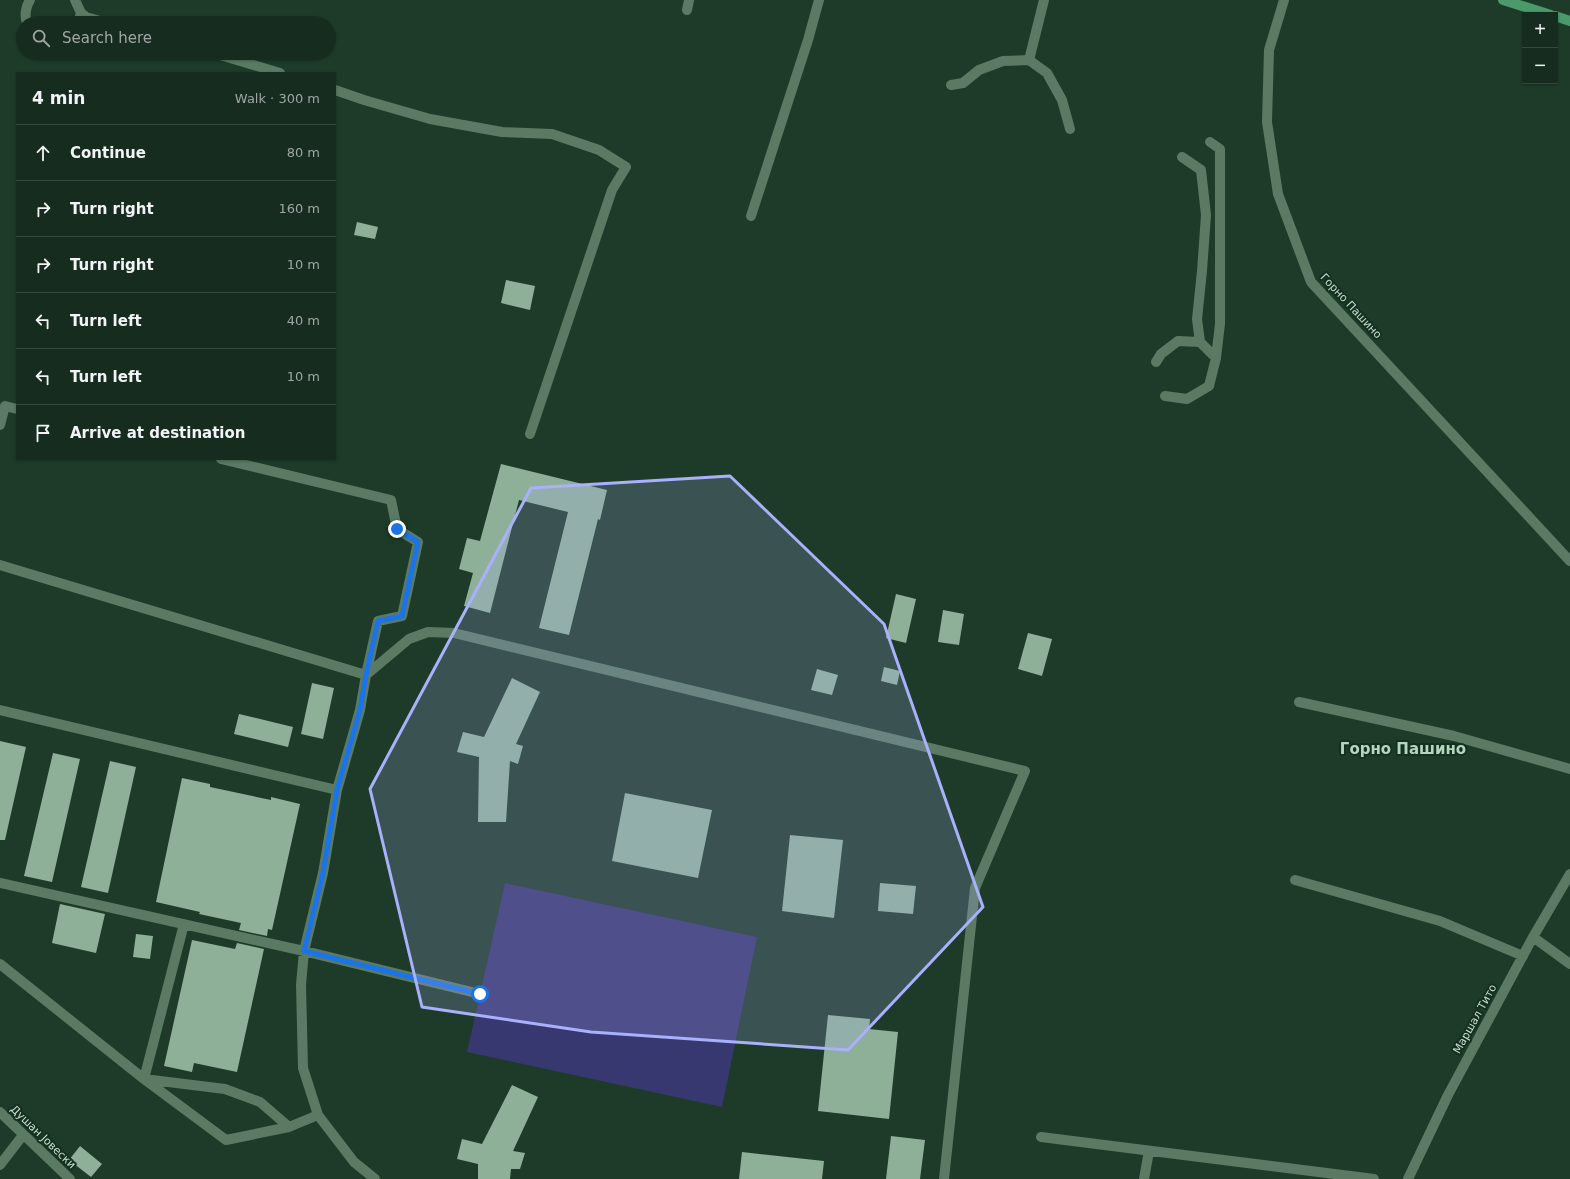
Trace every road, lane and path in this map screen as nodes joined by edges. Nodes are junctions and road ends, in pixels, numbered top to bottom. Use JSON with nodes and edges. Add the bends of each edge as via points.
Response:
{"nodes":[{"id":1,"x":30,"y":0,"type":"edge"},
{"id":2,"x":75,"y":0,"type":"edge"},
{"id":3,"x":819,"y":0,"type":"edge"},
{"id":4,"x":1044,"y":0,"type":"edge"},
{"id":5,"x":1284,"y":0,"type":"edge"},
{"id":6,"x":1503,"y":0,"type":"edge"},
{"id":7,"x":1541,"y":12,"type":"edge"},
{"id":8,"x":26,"y":16,"type":"edge"},
{"id":9,"x":79,"y":16,"type":"edge"},
{"id":10,"x":1558,"y":17,"type":"edge"},
{"id":11,"x":1570,"y":21,"type":"edge"},
{"id":12,"x":237,"y":60,"type":"edge"},
{"id":13,"x":1029,"y":60,"type":"junction"},
{"id":14,"x":277,"y":72,"type":"edge"},
{"id":15,"x":950,"y":85,"type":"dead end"},
{"id":16,"x":336,"y":90,"type":"edge"},
{"id":17,"x":1070,"y":129,"type":"dead end"},
{"id":18,"x":1210,"y":142,"type":"dead end"},
{"id":19,"x":1182,"y":157,"type":"dead end"},
{"id":20,"x":751,"y":216,"type":"dead end"},
{"id":21,"x":1200,"y":342,"type":"junction"},
{"id":22,"x":1216,"y":358,"type":"junction"},
{"id":23,"x":1156,"y":362,"type":"dead end"},
{"id":24,"x":1165,"y":396,"type":"dead end"},
{"id":25,"x":16,"y":409,"type":"edge"},
{"id":26,"x":0,"y":425,"type":"edge"},
{"id":27,"x":530,"y":434,"type":"dead end"},
{"id":28,"x":226,"y":460,"type":"edge"},
{"id":29,"x":1570,"y":561,"type":"edge"},
{"id":30,"x":0,"y":565,"type":"edge"},
{"id":31,"x":366,"y":675,"type":"junction"},
{"id":32,"x":1299,"y":702,"type":"dead end"},
{"id":33,"x":0,"y":710,"type":"edge"},
{"id":34,"x":1570,"y":769,"type":"edge"},
{"id":35,"x":337,"y":790,"type":"junction"},
{"id":36,"x":1570,"y":874,"type":"edge"},
{"id":37,"x":1295,"y":880,"type":"dead end"},
{"id":38,"x":0,"y":883,"type":"edge"},
{"id":39,"x":184,"y":924,"type":"junction"},
{"id":40,"x":1533,"y":937,"type":"junction"},
{"id":41,"x":304,"y":951,"type":"junction"},
{"id":42,"x":1523,"y":956,"type":"junction"},
{"id":43,"x":0,"y":964,"type":"edge"},
{"id":44,"x":1570,"y":964,"type":"edge"},
{"id":45,"x":480,"y":994,"type":"dead end"},
{"id":46,"x":144,"y":1079,"type":"junction"},
{"id":47,"x":0,"y":1112,"type":"edge"},
{"id":48,"x":318,"y":1115,"type":"junction"},
{"id":49,"x":289,"y":1127,"type":"junction"},
{"id":50,"x":23,"y":1135,"type":"junction"},
{"id":51,"x":1041,"y":1137,"type":"dead end"},
{"id":52,"x":1149,"y":1152,"type":"junction"},
{"id":53,"x":0,"y":1165,"type":"edge"},
{"id":54,"x":70,"y":1179,"type":"edge"},
{"id":55,"x":375,"y":1179,"type":"edge"},
{"id":56,"x":944,"y":1179,"type":"edge"},
{"id":57,"x":1144,"y":1179,"type":"edge"},
{"id":58,"x":1374,"y":1179,"type":"edge"},
{"id":59,"x":1408,"y":1179,"type":"edge"}],
"edges":[{"from":1,"to":8,"type":"street"},
{"from":2,"to":9,"type":"street"},
{"from":3,"to":20,"type":"street"},
{"from":4,"to":13,"type":"street"},
{"from":5,"to":29,"type":"street","name":"Горно Пашино","via":[[1269,50],[1267,122],[1278,194],[1311,282]]},
{"from":6,"to":7,"type":"main road"},
{"from":10,"to":11,"type":"main road"},
{"from":12,"to":14,"type":"street"},
{"from":13,"to":15,"type":"street","via":[[1003,61],[979,70],[963,83]]},
{"from":13,"to":17,"type":"street","via":[[1047,73],[1062,100]]},
{"from":16,"to":27,"type":"street","via":[[430,118],[502,132],[552,134],[599,150],[626,167],[612,190]]},
{"from":18,"to":22,"type":"street","via":[[1220,149],[1220,324]]},
{"from":19,"to":21,"type":"street","via":[[1201,170],[1205,208],[1197,319]]},
{"from":21,"to":22,"type":"street"},
{"from":21,"to":23,"type":"street","via":[[1178,341],[1161,354]]},
{"from":22,"to":24,"type":"street","via":[[1209,386],[1187,399]]},
{"from":25,"to":26,"type":"street","via":[[5,406]]},
{"from":28,"to":31,"type":"street","via":[[391,500],[397,529],[418,542],[402,616],[378,621]]},
{"from":30,"to":31,"type":"street"},
{"from":31,"to":35,"type":"street","via":[[360,710]]},
{"from":31,"to":56,"type":"street","via":[[409,639],[428,632],[454,633],[1025,771],[975,888]]},
{"from":32,"to":34,"type":"street","via":[[1454,736]]},
{"from":33,"to":35,"type":"street"},
{"from":35,"to":41,"type":"street","via":[[323,873]]},
{"from":36,"to":40,"type":"street","name":"Маршал Тито"},
{"from":37,"to":42,"type":"street","via":[[1440,921]]},
{"from":38,"to":39,"type":"street"},
{"from":39,"to":41,"type":"street"},
{"from":39,"to":46,"type":"street"},
{"from":40,"to":42,"type":"street","name":"Маршал Тито"},
{"from":40,"to":44,"type":"street"},
{"from":41,"to":45,"type":"street"},
{"from":41,"to":48,"type":"street","via":[[301,985],[303,1068]]},
{"from":42,"to":59,"type":"street","name":"Маршал Тито","via":[[1448,1095]]},
{"from":43,"to":46,"type":"street"},
{"from":46,"to":49,"type":"street","via":[[224,1089],[260,1102]]},
{"from":46,"to":49,"type":"street","via":[[226,1140]]},
{"from":47,"to":50,"type":"street","name":"Душан Јовески"},
{"from":48,"to":49,"type":"street"},
{"from":48,"to":55,"type":"street","via":[[354,1162]]},
{"from":50,"to":53,"type":"street"},
{"from":50,"to":54,"type":"street","name":"Душан Јовески"},
{"from":51,"to":52,"type":"street"},
{"from":52,"to":57,"type":"street"},
{"from":52,"to":58,"type":"street"}]}
